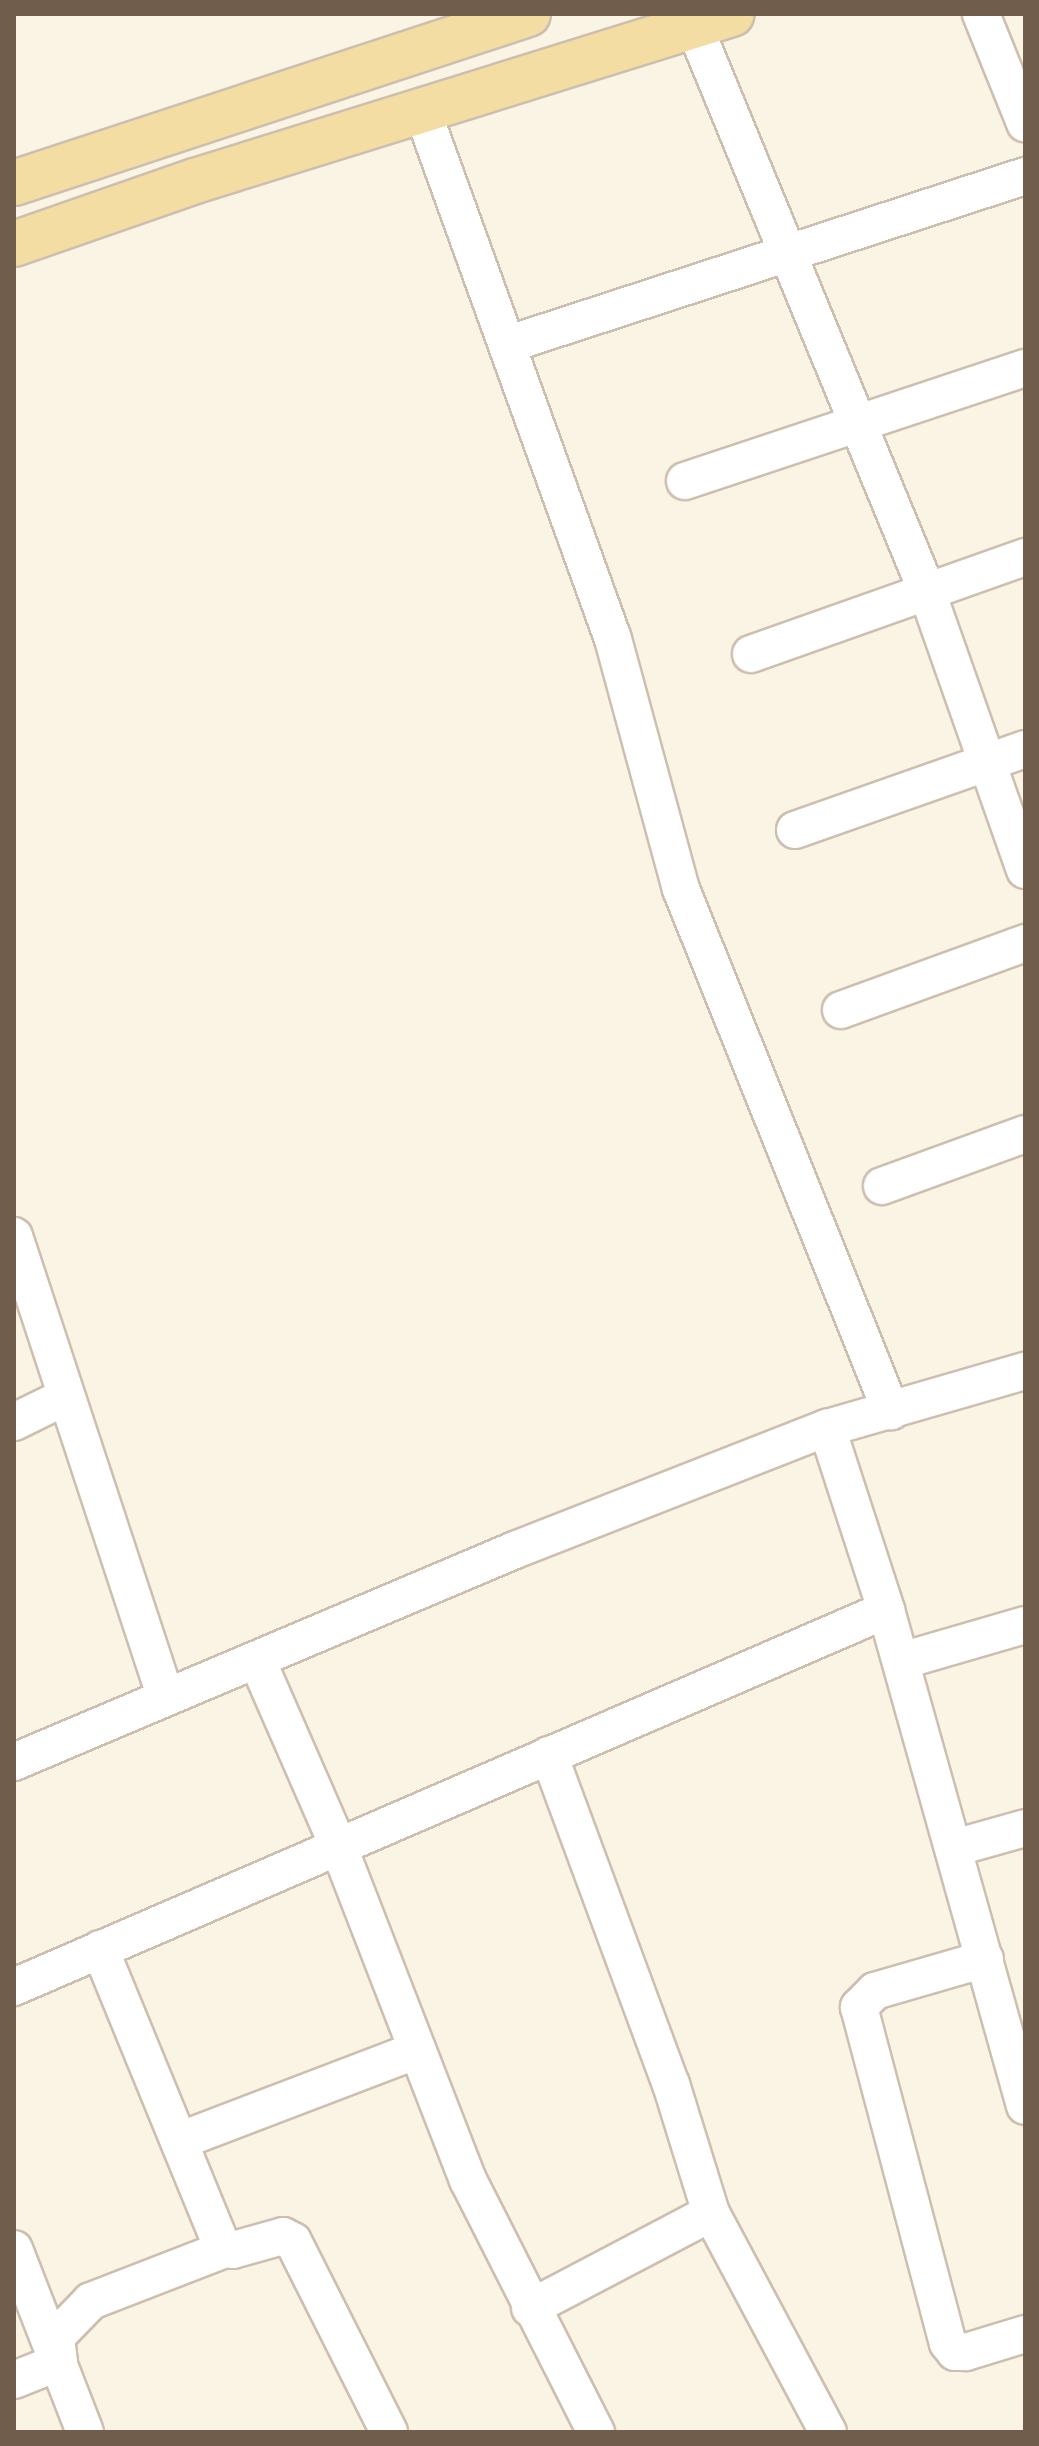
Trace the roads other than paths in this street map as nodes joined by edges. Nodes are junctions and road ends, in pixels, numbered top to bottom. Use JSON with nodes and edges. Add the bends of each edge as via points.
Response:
{"nodes":[{"id":1,"x":528,"y":14,"type":"edge"},
{"id":2,"x":981,"y":14,"type":"edge"},
{"id":3,"x":713,"y":20,"type":"edge"},
{"id":4,"x":422,"y":110,"type":"junction"},
{"id":5,"x":1025,"y":123,"type":"edge"},
{"id":6,"x":1025,"y":176,"type":"edge"},
{"id":7,"x":14,"y":183,"type":"edge"},
{"id":8,"x":14,"y":244,"type":"edge"},
{"id":9,"x":787,"y":251,"type":"junction"},
{"id":10,"x":509,"y":344,"type":"junction"},
{"id":11,"x":1025,"y":368,"type":"edge"},
{"id":12,"x":858,"y":425,"type":"junction"},
{"id":13,"x":685,"y":481,"type":"dead end"},
{"id":14,"x":1025,"y":557,"type":"edge"},
{"id":15,"x":926,"y":589,"type":"junction"},
{"id":16,"x":751,"y":654,"type":"dead end"},
{"id":17,"x":1025,"y":749,"type":"edge"},
{"id":18,"x":988,"y":762,"type":"junction"},
{"id":19,"x":795,"y":830,"type":"dead end"},
{"id":20,"x":1025,"y":870,"type":"edge"},
{"id":21,"x":1025,"y":943,"type":"edge"},
{"id":22,"x":841,"y":1010,"type":"dead end"},
{"id":23,"x":1025,"y":1134,"type":"edge"},
{"id":24,"x":882,"y":1186,"type":"dead end"},
{"id":25,"x":14,"y":1236,"type":"edge"},
{"id":26,"x":1025,"y":1371,"type":"edge"},
{"id":27,"x":65,"y":1397,"type":"junction"},
{"id":28,"x":891,"y":1411,"type":"junction"},
{"id":29,"x":14,"y":1422,"type":"edge"},
{"id":30,"x":827,"y":1428,"type":"junction"},
{"id":31,"x":886,"y":1610,"type":"junction"},
{"id":32,"x":1025,"y":1625,"type":"edge"},
{"id":33,"x":257,"y":1660,"type":"junction"},
{"id":34,"x":901,"y":1661,"type":"junction"},
{"id":35,"x":166,"y":1698,"type":"junction"},
{"id":36,"x":549,"y":1755,"type":"junction"},
{"id":37,"x":14,"y":1762,"type":"edge"},
{"id":38,"x":1025,"y":1828,"type":"edge"},
{"id":39,"x":338,"y":1845,"type":"junction"},
{"id":40,"x":954,"y":1848,"type":"junction"},
{"id":41,"x":100,"y":1949,"type":"junction"},
{"id":42,"x":985,"y":1959,"type":"junction"},
{"id":43,"x":14,"y":1987,"type":"edge"},
{"id":44,"x":1016,"y":2034,"type":"edge"},
{"id":45,"x":417,"y":2050,"type":"junction"},
{"id":46,"x":1025,"y":2106,"type":"edge"},
{"id":47,"x":179,"y":2141,"type":"junction"},
{"id":48,"x":711,"y":2213,"type":"junction"},
{"id":49,"x":14,"y":2249,"type":"edge"},
{"id":50,"x":225,"y":2249,"type":"junction"},
{"id":51,"x":530,"y":2308,"type":"junction"},
{"id":52,"x":1025,"y":2334,"type":"edge"},
{"id":53,"x":59,"y":2362,"type":"junction"},
{"id":54,"x":14,"y":2380,"type":"edge"},
{"id":55,"x":85,"y":2432,"type":"edge"},
{"id":56,"x":389,"y":2432,"type":"edge"},
{"id":57,"x":596,"y":2432,"type":"edge"},
{"id":58,"x":828,"y":2432,"type":"edge"}],
"edges":[{"from":1,"to":7,"type":"main road"},
{"from":2,"to":5,"type":"street"},
{"from":3,"to":4,"type":"main road"},
{"from":3,"to":9,"type":"street"},
{"from":4,"to":8,"type":"main road"},
{"from":4,"to":10,"type":"street"},
{"from":6,"to":9,"type":"street"},
{"from":9,"to":10,"type":"street"},
{"from":9,"to":12,"type":"street"},
{"from":10,"to":28,"type":"street","via":[[613,639],[681,889]]},
{"from":11,"to":12,"type":"street"},
{"from":12,"to":13,"type":"street"},
{"from":12,"to":15,"type":"street"},
{"from":14,"to":15,"type":"street"},
{"from":15,"to":16,"type":"street"},
{"from":15,"to":18,"type":"street"},
{"from":17,"to":18,"type":"street"},
{"from":18,"to":19,"type":"street"},
{"from":18,"to":20,"type":"street"},
{"from":21,"to":22,"type":"street"},
{"from":23,"to":24,"type":"street"},
{"from":25,"to":27,"type":"street"},
{"from":26,"to":28,"type":"street"},
{"from":27,"to":29,"type":"street"},
{"from":27,"to":35,"type":"street"},
{"from":28,"to":30,"type":"street"},
{"from":30,"to":31,"type":"street"},
{"from":30,"to":33,"type":"street","via":[[515,1550]]},
{"from":31,"to":34,"type":"street"},
{"from":31,"to":36,"type":"street"},
{"from":32,"to":34,"type":"street"},
{"from":33,"to":35,"type":"street"},
{"from":33,"to":39,"type":"street"},
{"from":34,"to":40,"type":"street"},
{"from":35,"to":37,"type":"street"},
{"from":36,"to":39,"type":"street"},
{"from":36,"to":48,"type":"street","via":[[671,2084]]},
{"from":38,"to":40,"type":"street"},
{"from":39,"to":41,"type":"street"},
{"from":39,"to":45,"type":"street"},
{"from":40,"to":42,"type":"street"},
{"from":41,"to":43,"type":"street"},
{"from":41,"to":47,"type":"street"},
{"from":42,"to":44,"type":"street"},
{"from":42,"to":52,"type":"street","via":[[875,1991],[859,2007],[948,2343],[955,2352],[966,2352]]},
{"from":44,"to":46,"type":"street"},
{"from":45,"to":47,"type":"street"},
{"from":45,"to":51,"type":"street","via":[[468,2180]]},
{"from":47,"to":50,"type":"street"},
{"from":48,"to":51,"type":"street"},
{"from":48,"to":58,"type":"street"},
{"from":49,"to":53,"type":"street"},
{"from":50,"to":53,"type":"street","via":[[91,2301],[56,2337]]},
{"from":50,"to":56,"type":"street","via":[[290,2237]]},
{"from":51,"to":57,"type":"street"},
{"from":53,"to":54,"type":"street"},
{"from":53,"to":55,"type":"street"}]}
